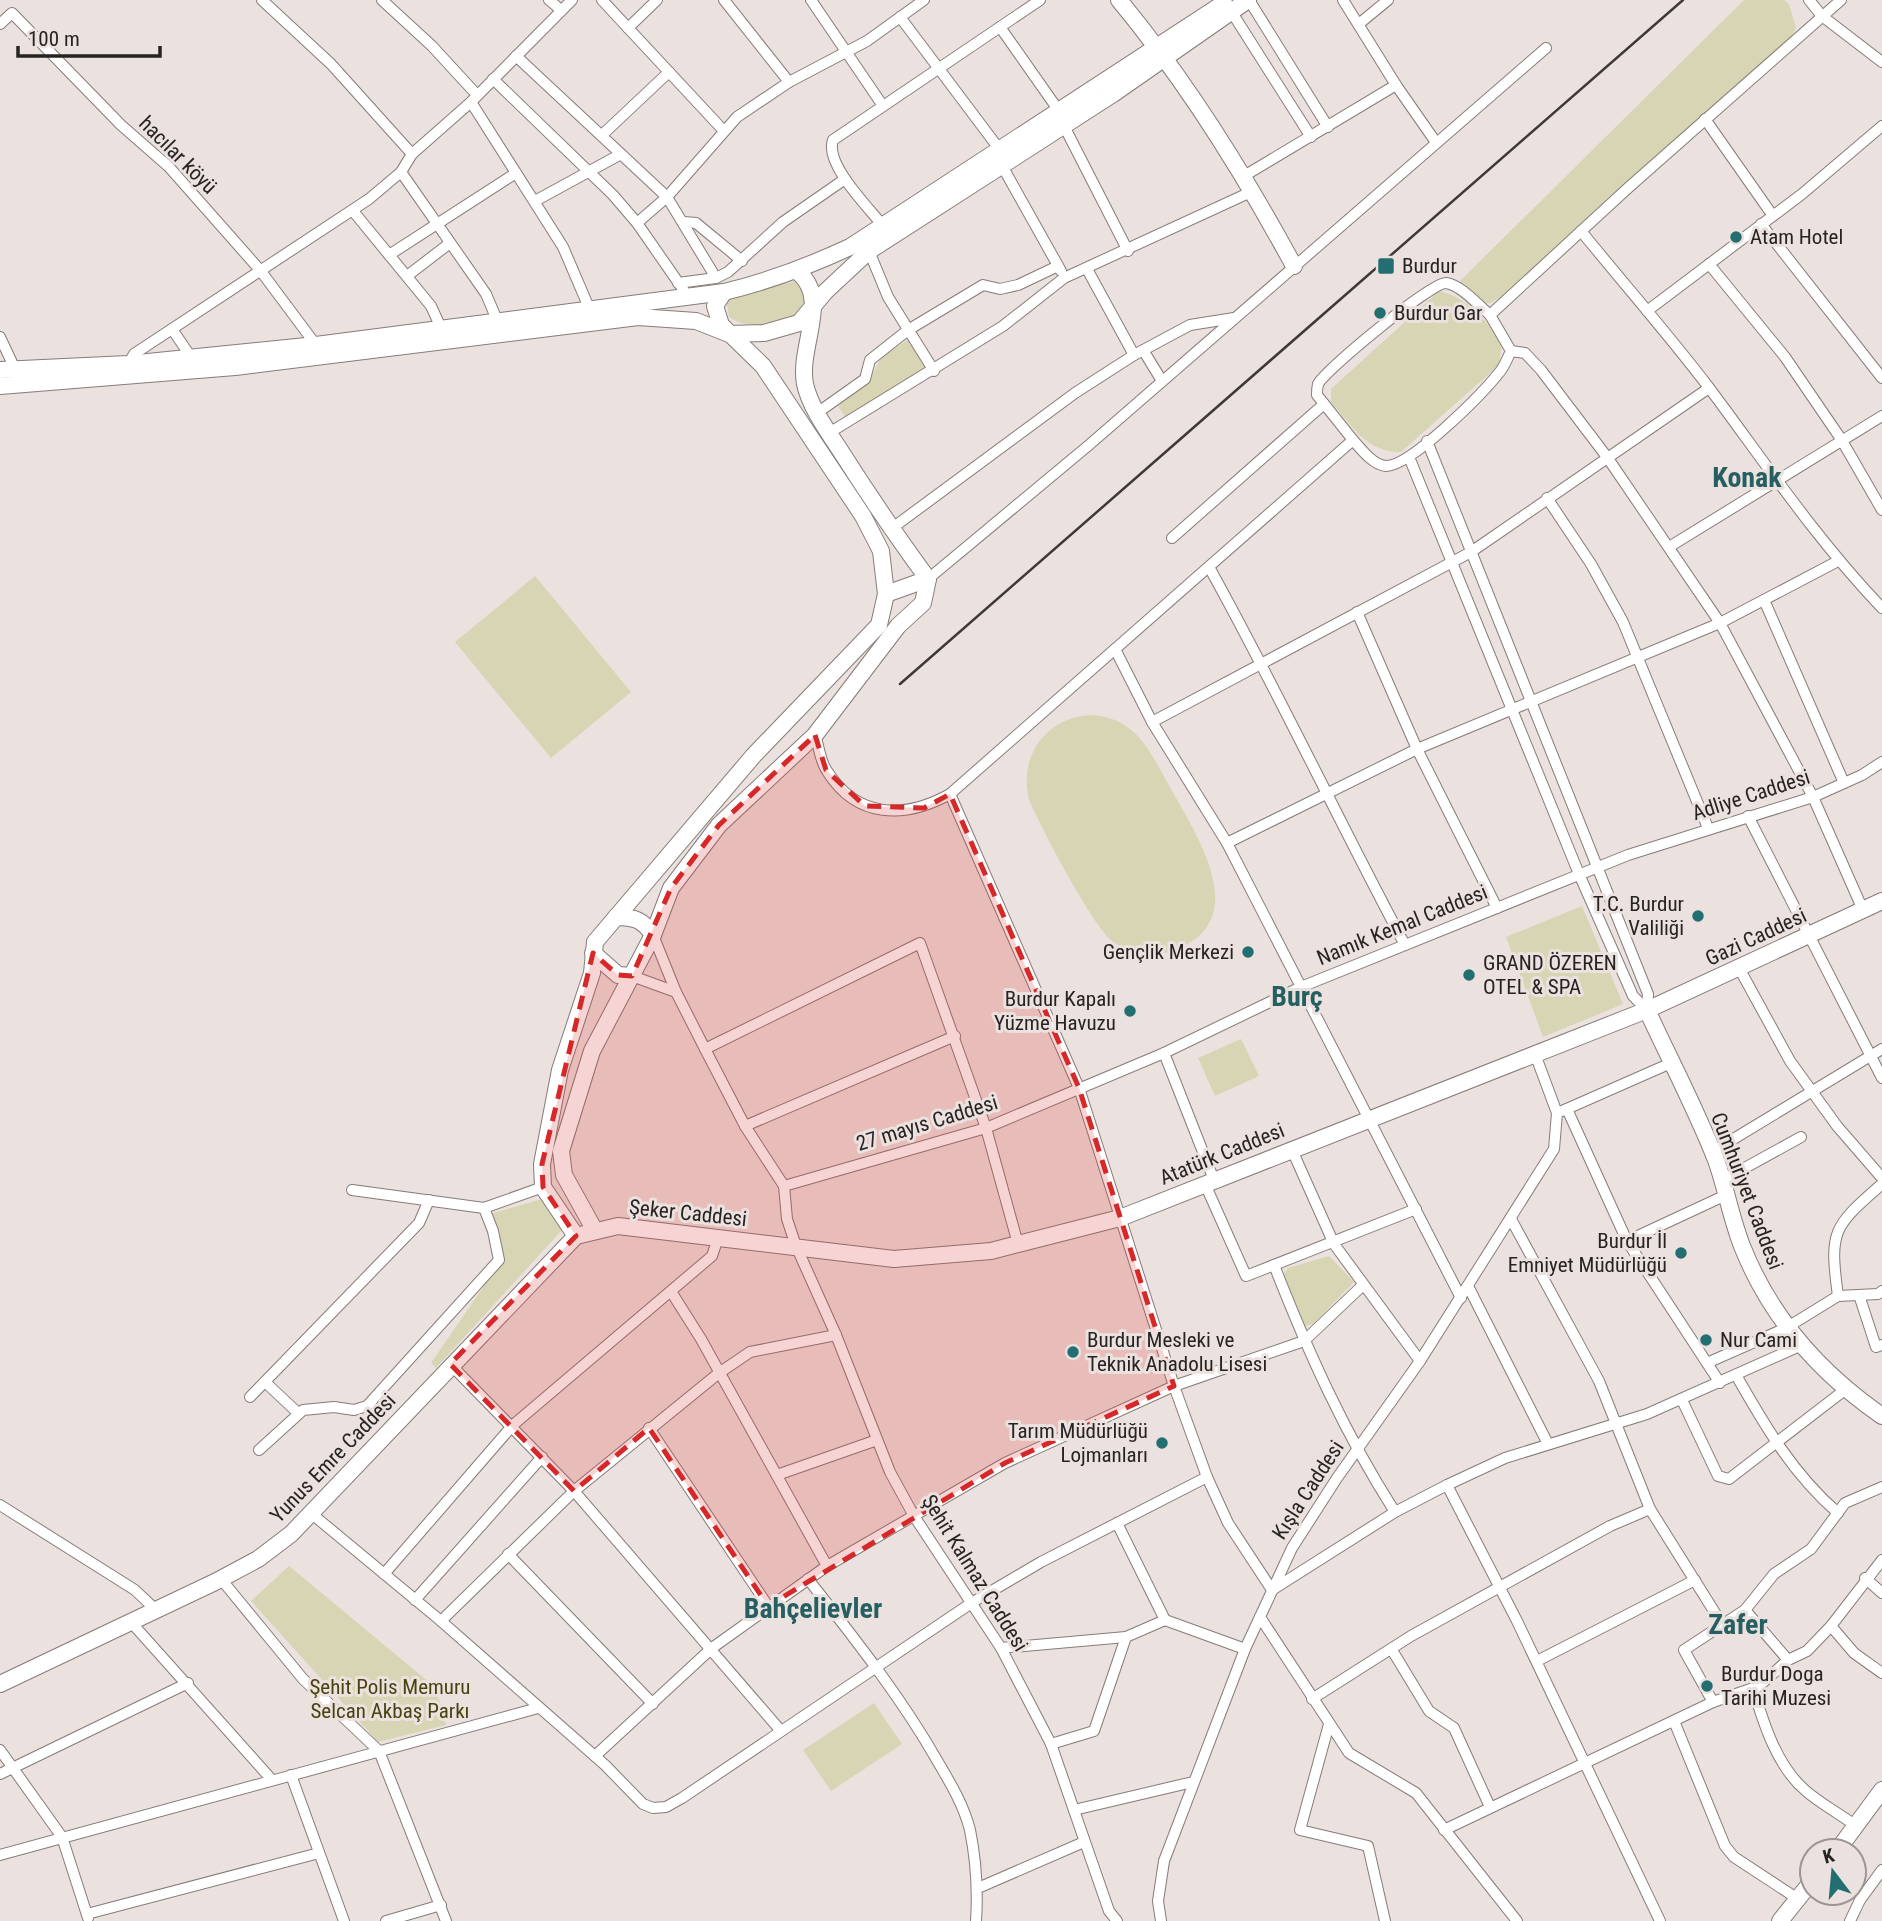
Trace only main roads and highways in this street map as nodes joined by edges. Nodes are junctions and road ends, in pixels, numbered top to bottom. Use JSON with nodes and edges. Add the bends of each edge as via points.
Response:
{"nodes":[{"id":1,"x":1119,"y":0,"type":"edge"},
{"id":2,"x":1248,"y":0,"type":"edge"},
{"id":3,"x":1227,"y":3,"type":"edge"},
{"id":4,"x":1161,"y":52,"type":"junction"},
{"id":5,"x":1000,"y":157,"type":"junction"},
{"id":6,"x":1294,"y":266,"type":"road end"},
{"id":7,"x":798,"y":272,"type":"junction"},
{"id":8,"x":720,"y":285,"type":"junction"},
{"id":9,"x":814,"y":307,"type":"junction"},
{"id":10,"x":729,"y":334,"type":"junction"},
{"id":11,"x":7,"y":370,"type":"edge"},
{"id":12,"x":0,"y":386,"type":"edge"},
{"id":13,"x":928,"y":579,"type":"junction"},
{"id":14,"x":886,"y":594,"type":"junction"},
{"id":15,"x":1882,"y":901,"type":"edge"},
{"id":16,"x":616,"y":917,"type":"junction"},
{"id":17,"x":653,"y":935,"type":"junction"},
{"id":18,"x":593,"y":953,"type":"junction"},
{"id":19,"x":632,"y":976,"type":"junction"},
{"id":20,"x":1647,"y":1010,"type":"junction"},
{"id":21,"x":594,"y":1229,"type":"junction"},
{"id":22,"x":576,"y":1236,"type":"junction"},
{"id":23,"x":796,"y":1246,"type":"joint"},
{"id":24,"x":1882,"y":1416,"type":"edge"},
{"id":25,"x":0,"y":1684,"type":"edge"},
{"id":26,"x":1882,"y":1790,"type":"edge"},
{"id":27,"x":1848,"y":1837,"type":"edge"},
{"id":28,"x":1798,"y":1899,"type":"edge"},
{"id":29,"x":1780,"y":1921,"type":"edge"}],
"edges":[{"from":1,"to":4,"type":"main road"},
{"from":2,"to":3,"type":"main road"},
{"from":3,"to":4,"type":"main road"},
{"from":4,"to":5,"type":"main road"},
{"from":4,"to":6,"type":"main road","via":[[1244,176]]},
{"from":5,"to":7,"type":"main road"},
{"from":5,"to":9,"type":"main road","via":[[869,251]]},
{"from":7,"to":8,"type":"main road"},
{"from":7,"to":9,"type":"main road","via":[[812,289]]},
{"from":8,"to":10,"type":"main road","via":[[716,314]]},
{"from":8,"to":11,"type":"main road","via":[[590,310],[316,345],[128,364]]},
{"from":9,"to":10,"type":"main road","via":[[790,327]]},
{"from":9,"to":13,"type":"main road","via":[[805,343],[805,387],[829,433]]},
{"from":10,"to":12,"type":"main road","via":[[696,321],[638,317],[248,366]]},
{"from":10,"to":14,"type":"main road","via":[[763,366],[863,516],[881,551]]},
{"from":13,"to":14,"type":"main road"},
{"from":13,"to":17,"type":"main road","via":[[923,603],[898,626],[816,735],[719,825],[671,888]]},
{"from":14,"to":16,"type":"main road","via":[[879,625],[754,755]]},
{"from":15,"to":20,"type":"main road","name":"Gazi Caddesi"},
{"from":16,"to":17,"type":"main road","via":[[644,922]]},
{"from":16,"to":18,"type":"main road","via":[[595,942]]},
{"from":17,"to":19,"type":"main road"},
{"from":18,"to":19,"type":"main road","via":[[618,975]]},
{"from":18,"to":22,"type":"main road","via":[[592,973],[560,1070],[542,1164],[543,1187]]},
{"from":19,"to":21,"type":"main road","via":[[592,1051],[561,1151],[564,1175]]},
{"from":20,"to":23,"type":"main road","name":"Atatürk Caddesi","via":[[1120,1218],[991,1251],[894,1259]]},
{"from":20,"to":24,"type":"main road","name":"Cumhuriyet Caddesi","via":[[1712,1152],[1751,1268],[1786,1328],[1846,1390]]},
{"from":21,"to":22,"type":"main road","name":"Şeker Caddesi"},
{"from":21,"to":23,"type":"main road","name":"Şeker Caddesi","via":[[618,1226]]},
{"from":22,"to":25,"type":"main road","name":"Yunus Emre Caddesi","via":[[291,1534],[221,1579]]},
{"from":26,"to":27,"type":"main road"},
{"from":28,"to":29,"type":"main road"}]}
